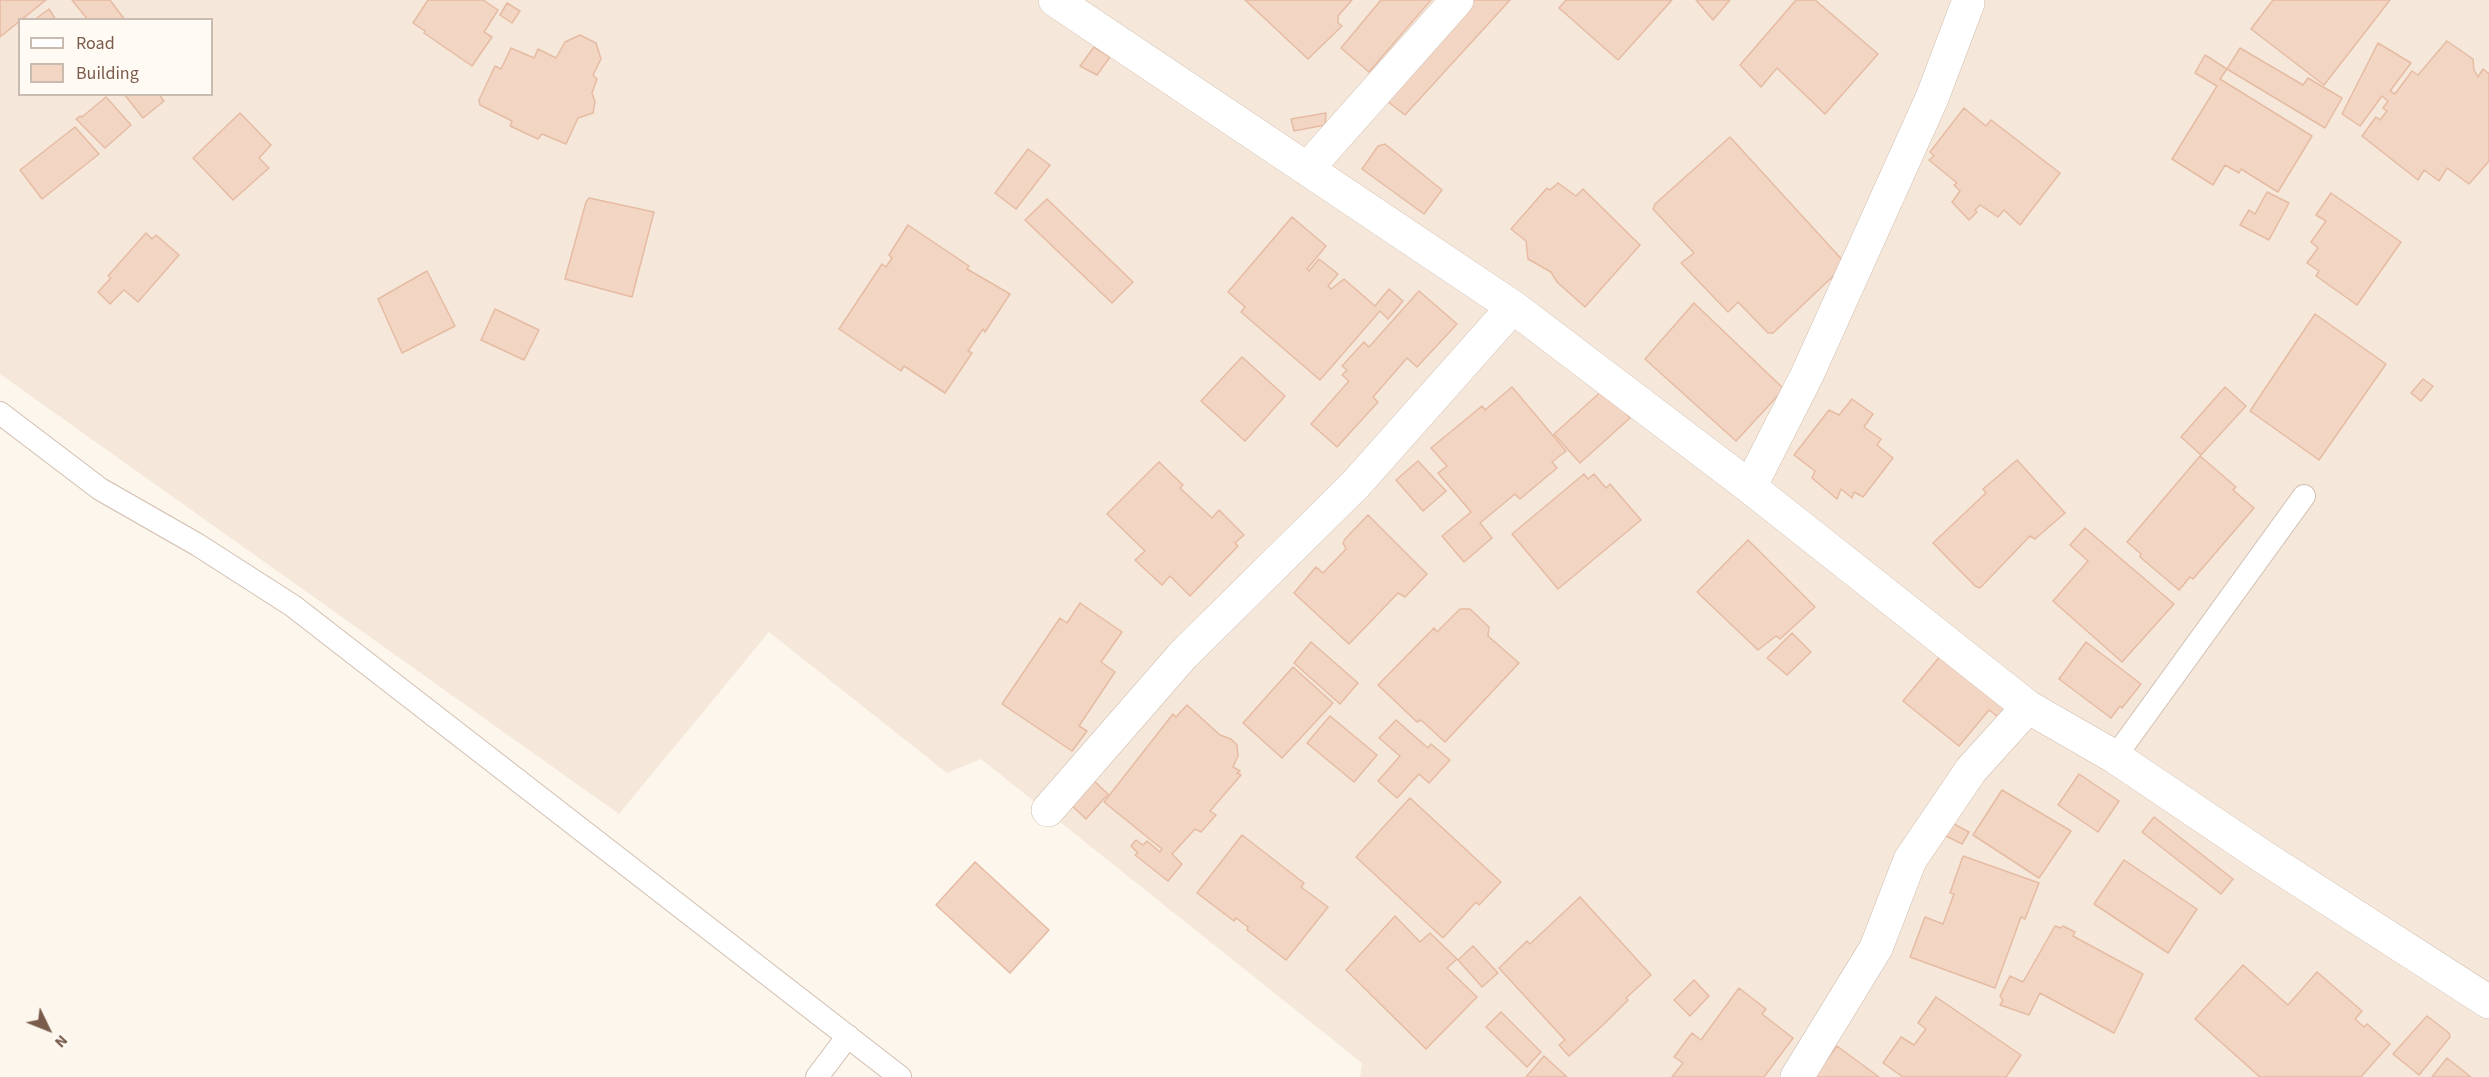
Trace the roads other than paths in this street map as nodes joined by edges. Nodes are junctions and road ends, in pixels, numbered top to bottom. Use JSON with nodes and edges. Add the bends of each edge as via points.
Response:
{"nodes":[{"id":1,"x":1055,"y":0,"type":"edge"},
{"id":2,"x":1457,"y":0,"type":"edge"},
{"id":3,"x":1968,"y":3,"type":"dead end"},
{"id":4,"x":1307,"y":170,"type":"junction"},
{"id":5,"x":1513,"y":307,"type":"junction"},
{"id":6,"x":0,"y":413,"type":"edge"},
{"id":7,"x":1750,"y":487,"type":"junction"},
{"id":8,"x":2304,"y":496,"type":"dead end"},
{"id":9,"x":2028,"y":706,"type":"junction"},
{"id":10,"x":2115,"y":757,"type":"junction"},
{"id":11,"x":1048,"y":810,"type":"dead end"},
{"id":12,"x":2489,"y":1002,"type":"edge"},
{"id":13,"x":848,"y":1036,"type":"junction"},
{"id":14,"x":817,"y":1077,"type":"edge"},
{"id":15,"x":900,"y":1077,"type":"edge"},
{"id":16,"x":1797,"y":1077,"type":"edge"}],
"edges":[{"from":1,"to":4,"type":"street"},
{"from":2,"to":4,"type":"street"},
{"from":3,"to":7,"type":"street","via":[[1932,98],[1807,375]]},
{"from":4,"to":5,"type":"street"},
{"from":5,"to":7,"type":"street"},
{"from":5,"to":11,"type":"street","via":[[1356,484],[1183,655]]},
{"from":6,"to":13,"type":"lane","via":[[100,489],[293,606]]},
{"from":7,"to":9,"type":"street"},
{"from":8,"to":10,"type":"lane"},
{"from":9,"to":10,"type":"street"},
{"from":9,"to":16,"type":"street","via":[[1971,770],[1910,860],[1876,948]]},
{"from":10,"to":12,"type":"street"},
{"from":13,"to":14,"type":"lane"},
{"from":13,"to":15,"type":"lane"}]}
